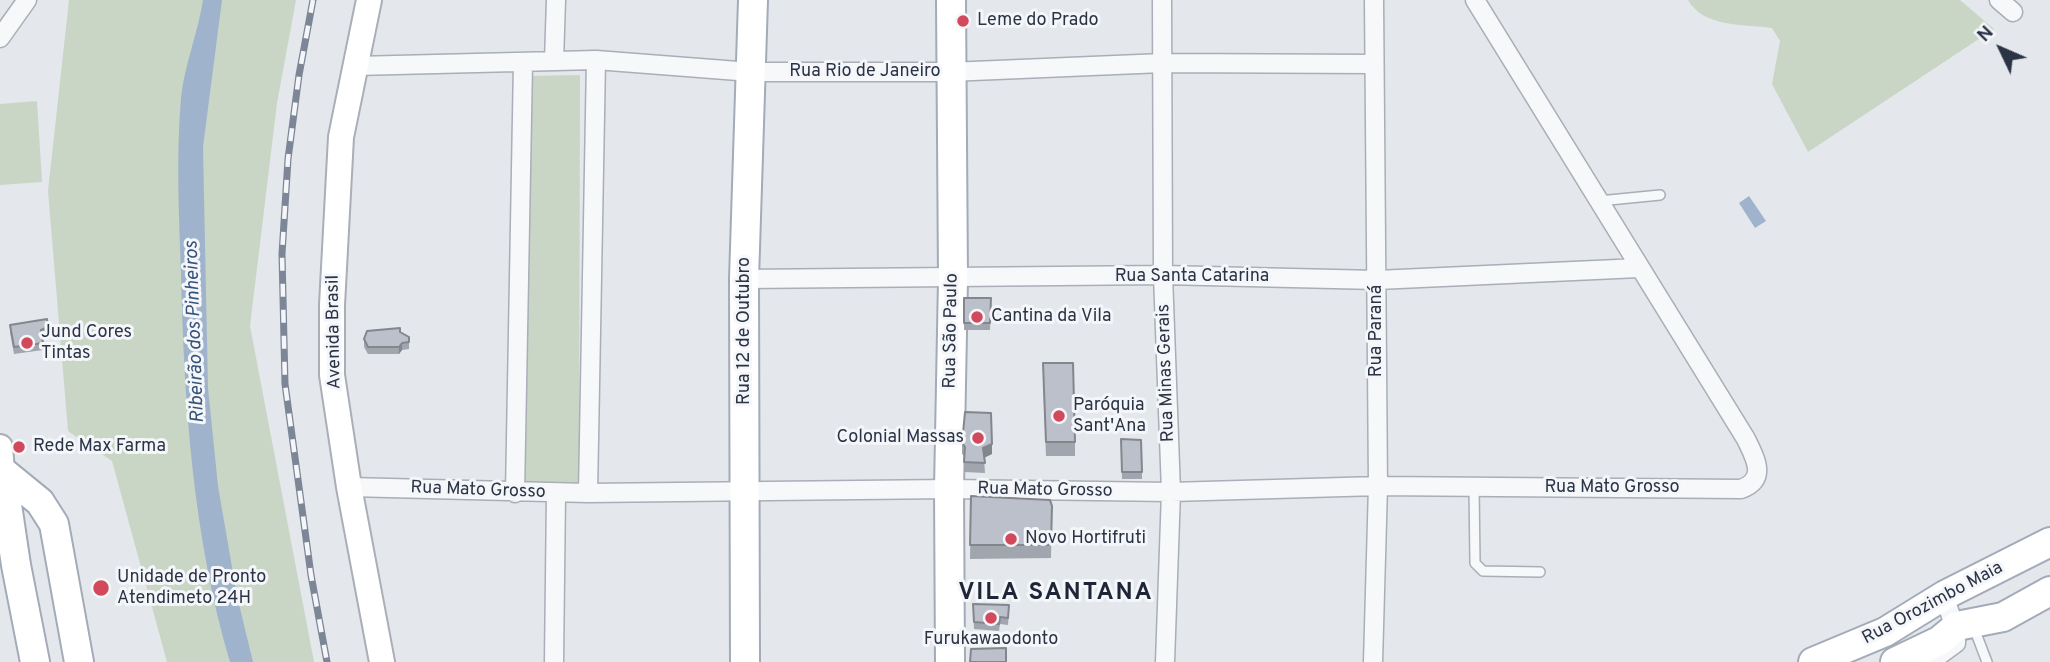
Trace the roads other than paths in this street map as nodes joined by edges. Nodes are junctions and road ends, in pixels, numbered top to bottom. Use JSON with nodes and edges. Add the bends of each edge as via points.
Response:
{"nodes":[{"id":1,"x":369,"y":0,"type":"edge"},
{"id":2,"x":555,"y":0,"type":"edge"},
{"id":3,"x":754,"y":0,"type":"edge"},
{"id":4,"x":951,"y":0,"type":"edge"},
{"id":5,"x":1162,"y":0,"type":"edge"},
{"id":6,"x":1374,"y":0,"type":"edge"},
{"id":7,"x":1475,"y":0,"type":"edge"},
{"id":8,"x":23,"y":4,"type":"edge"},
{"id":9,"x":0,"y":17,"type":"edge"},
{"id":10,"x":0,"y":38,"type":"edge"},
{"id":11,"x":596,"y":60,"type":"junction"},
{"id":12,"x":554,"y":61,"type":"junction"},
{"id":13,"x":523,"y":63,"type":"junction"},
{"id":14,"x":1163,"y":64,"type":"junction"},
{"id":15,"x":1374,"y":64,"type":"junction"},
{"id":16,"x":356,"y":66,"type":"junction"},
{"id":17,"x":751,"y":72,"type":"junction"},
{"id":18,"x":949,"y":72,"type":"junction"},
{"id":19,"x":1660,"y":195,"type":"dead end"},
{"id":20,"x":1598,"y":201,"type":"junction"},
{"id":21,"x":1639,"y":268,"type":"junction"},
{"id":22,"x":1163,"y":275,"type":"junction"},
{"id":23,"x":744,"y":279,"type":"junction"},
{"id":24,"x":953,"y":279,"type":"junction"},
{"id":25,"x":1377,"y":279,"type":"junction"},
{"id":26,"x":1,"y":463,"type":"edge"},
{"id":27,"x":1378,"y":486,"type":"junction"},
{"id":28,"x":349,"y":487,"type":"junction"},
{"id":29,"x":1474,"y":487,"type":"junction"},
{"id":30,"x":949,"y":489,"type":"junction"},
{"id":31,"x":1171,"y":492,"type":"junction"},
{"id":32,"x":515,"y":493,"type":"junction"},
{"id":33,"x":555,"y":493,"type":"junction"},
{"id":34,"x":745,"y":493,"type":"junction"},
{"id":35,"x":588,"y":494,"type":"junction"},
{"id":36,"x":2050,"y":542,"type":"edge"},
{"id":37,"x":8,"y":569,"type":"edge"},
{"id":38,"x":63,"y":570,"type":"junction"},
{"id":39,"x":1540,"y":572,"type":"dead end"},
{"id":40,"x":2050,"y":592,"type":"edge"},
{"id":41,"x":1945,"y":595,"type":"junction"},
{"id":42,"x":2050,"y":601,"type":"edge"},
{"id":43,"x":2003,"y":617,"type":"junction"},
{"id":44,"x":1964,"y":625,"type":"junction"},
{"id":45,"x":35,"y":662,"type":"edge"},
{"id":46,"x":79,"y":662,"type":"edge"},
{"id":47,"x":382,"y":662,"type":"edge"},
{"id":48,"x":554,"y":662,"type":"edge"},
{"id":49,"x":745,"y":662,"type":"edge"},
{"id":50,"x":950,"y":662,"type":"edge"},
{"id":51,"x":1165,"y":662,"type":"edge"},
{"id":52,"x":1373,"y":662,"type":"edge"},
{"id":53,"x":1813,"y":662,"type":"edge"},
{"id":54,"x":1895,"y":662,"type":"edge"},
{"id":55,"x":1930,"y":662,"type":"edge"},
{"id":56,"x":1987,"y":662,"type":"edge"}],
"edges":[{"from":1,"to":16,"type":"main road","name":"Avenida Brasil"},
{"from":2,"to":12,"type":"street"},
{"from":3,"to":17,"type":"main road","name":"Rua 12 de Outubro"},
{"from":4,"to":18,"type":"main road","name":"Rua São Paulo"},
{"from":5,"to":14,"type":"street","name":"Rua Minas Gerais"},
{"from":6,"to":15,"type":"street","name":"Rua Paraná"},
{"from":7,"to":20,"type":"street"},
{"from":8,"to":9,"type":"street"},
{"from":8,"to":10,"type":"street"},
{"from":11,"to":12,"type":"street","name":"Rua Rio de Janeiro"},
{"from":11,"to":17,"type":"street","name":"Rua Rio de Janeiro"},
{"from":11,"to":35,"type":"street"},
{"from":12,"to":13,"type":"street","name":"Rua Rio de Janeiro"},
{"from":13,"to":16,"type":"street","name":"Rua Rio de Janeiro"},
{"from":13,"to":32,"type":"street"},
{"from":14,"to":15,"type":"street","name":"Rua Rio de Janeiro"},
{"from":14,"to":18,"type":"street","name":"Rua Rio de Janeiro"},
{"from":14,"to":22,"type":"street","name":"Rua Minas Gerais"},
{"from":15,"to":25,"type":"street","name":"Rua Paraná"},
{"from":16,"to":28,"type":"main road","name":"Avenida Brasil","via":[[341,137],[332,305],[332,375]]},
{"from":17,"to":18,"type":"street","name":"Rua Rio de Janeiro"},
{"from":17,"to":23,"type":"main road","name":"Rua 12 de Outubro"},
{"from":18,"to":24,"type":"main road","name":"Rua São Paulo"},
{"from":19,"to":20,"type":"lane"},
{"from":20,"to":21,"type":"street"},
{"from":21,"to":25,"type":"street","name":"Rua Santa Catarina"},
{"from":21,"to":29,"type":"street","name":"Rua Mato Grosso","via":[[1757,461],[1752,485],[1741,489]]},
{"from":22,"to":24,"type":"street","name":"Rua Santa Catarina"},
{"from":22,"to":25,"type":"street","name":"Rua Santa Catarina"},
{"from":22,"to":31,"type":"street","name":"Rua Minas Gerais"},
{"from":23,"to":24,"type":"street","name":"Rua Santa Catarina"},
{"from":23,"to":34,"type":"main road","name":"Rua 12 de Outubro"},
{"from":24,"to":30,"type":"main road","name":"Rua São Paulo"},
{"from":25,"to":27,"type":"street","name":"Rua Paraná"},
{"from":26,"to":37,"type":"main road"},
{"from":26,"to":38,"type":"main road","via":[[40,502],[54,524]]},
{"from":27,"to":29,"type":"street","name":"Rua Mato Grosso"},
{"from":27,"to":31,"type":"street","name":"Rua Mato Grosso"},
{"from":27,"to":52,"type":"street","name":"Rua Paraná"},
{"from":28,"to":32,"type":"street","name":"Rua Mato Grosso"},
{"from":28,"to":47,"type":"main road","name":"Avenida Brasil"},
{"from":29,"to":39,"type":"lane","via":[[1475,563],[1483,571]]},
{"from":30,"to":31,"type":"street","name":"Rua Mato Grosso"},
{"from":30,"to":34,"type":"street","name":"Rua Mato Grosso"},
{"from":30,"to":50,"type":"main road","name":"Rua São Paulo"},
{"from":31,"to":51,"type":"street","name":"Rua Minas Gerais"},
{"from":32,"to":33,"type":"street","name":"Rua Mato Grosso"},
{"from":33,"to":35,"type":"street","name":"Rua Mato Grosso"},
{"from":33,"to":48,"type":"street"},
{"from":34,"to":35,"type":"street","name":"Rua Mato Grosso"},
{"from":34,"to":49,"type":"main road","name":"Rua 12 de Outubro"},
{"from":36,"to":41,"type":"main road","name":"Rua Orozimbo Maia"},
{"from":37,"to":38,"type":"main road","via":[[37,556]]},
{"from":37,"to":45,"type":"main road"},
{"from":38,"to":46,"type":"main road"},
{"from":40,"to":43,"type":"main road"},
{"from":41,"to":44,"type":"street","via":[[1948,609]]},
{"from":41,"to":53,"type":"main road","name":"Rua Orozimbo Maia","via":[[1885,632]]},
{"from":42,"to":43,"type":"main road"},
{"from":43,"to":44,"type":"main road"},
{"from":44,"to":54,"type":"main road","name":"Rua Orozimbo Maia"},
{"from":44,"to":55,"type":"street","via":[[1956,643]]},
{"from":44,"to":56,"type":"lane"}]}
